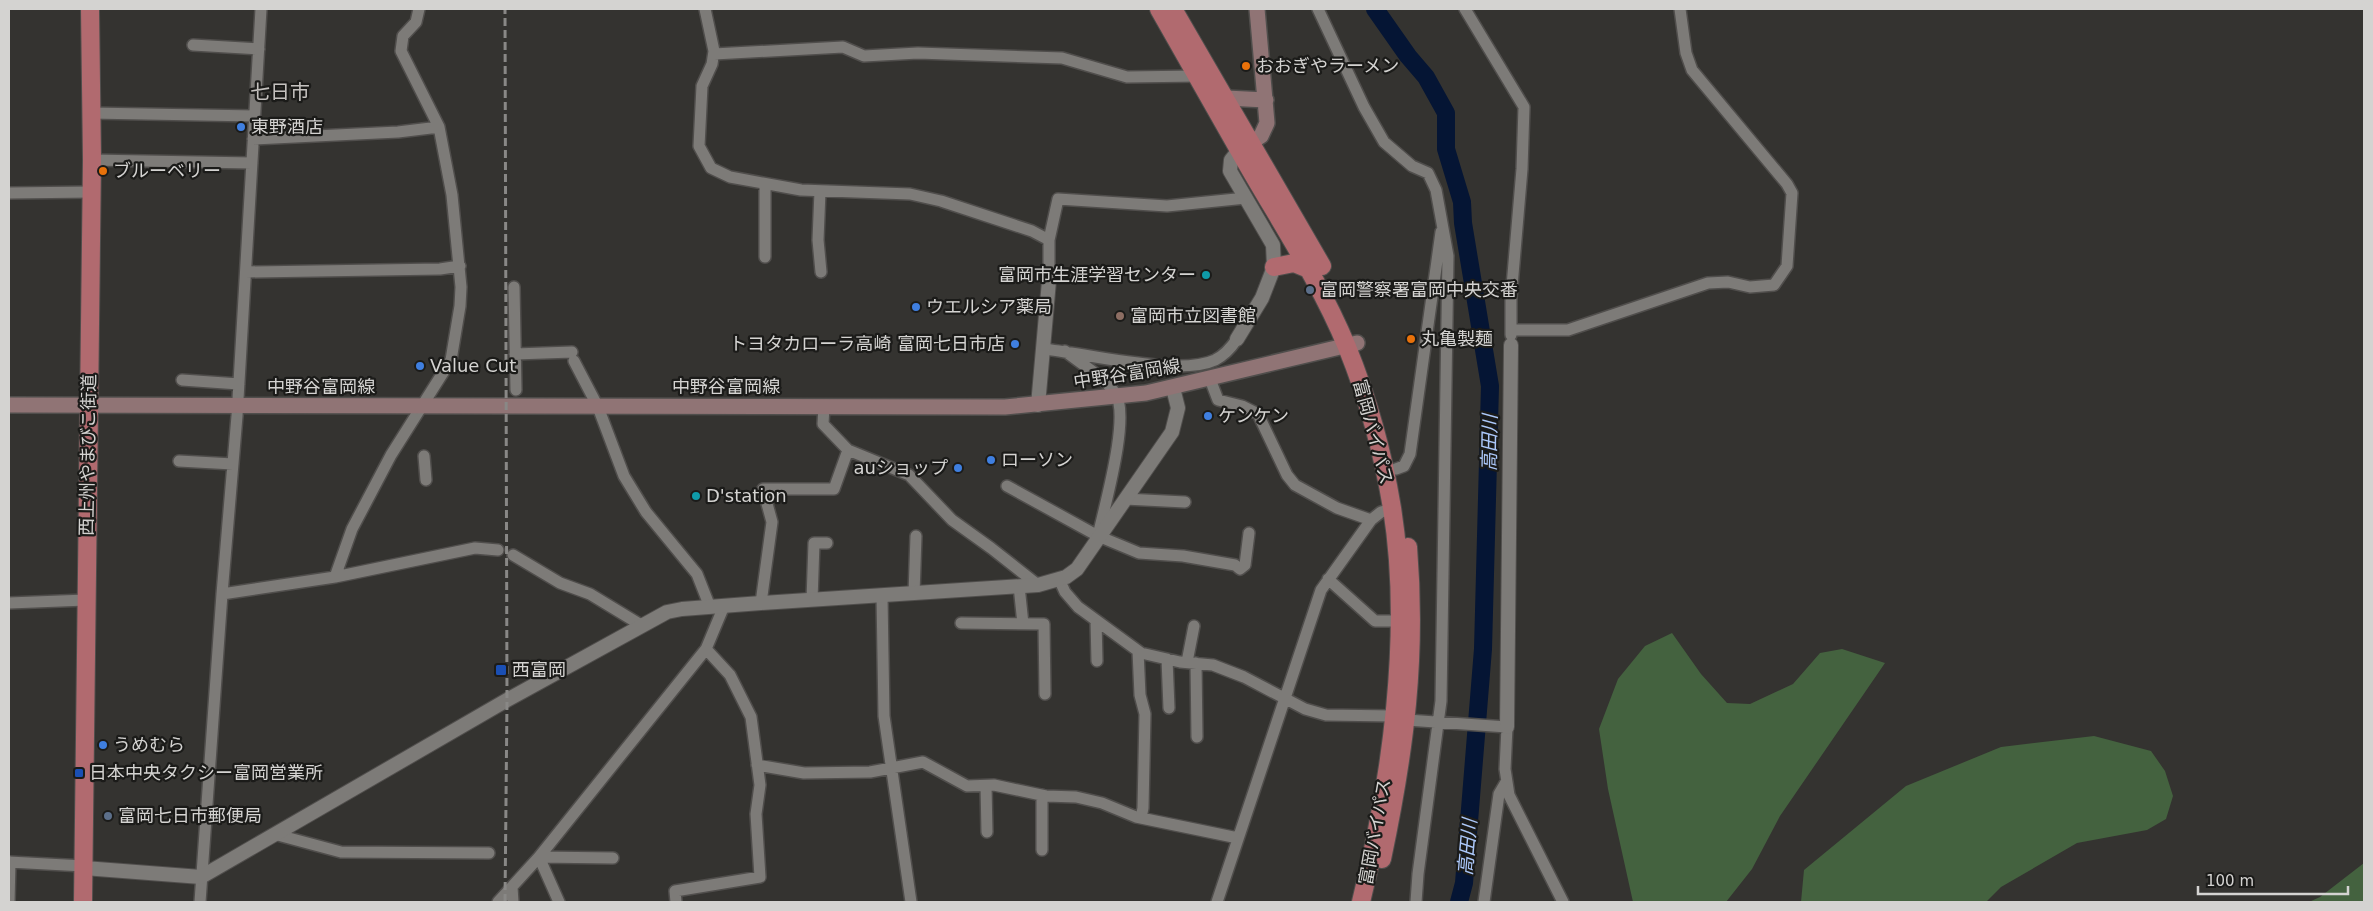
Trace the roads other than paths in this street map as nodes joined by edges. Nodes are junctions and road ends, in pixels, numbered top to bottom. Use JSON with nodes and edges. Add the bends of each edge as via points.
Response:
{"nodes":[{"id":1,"x":90,"y":9,"type":"edge"},
{"id":2,"x":261,"y":9,"type":"edge"},
{"id":3,"x":419,"y":9,"type":"edge"},
{"id":4,"x":705,"y":9,"type":"edge"},
{"id":5,"x":1158,"y":9,"type":"edge"},
{"id":6,"x":1173,"y":9,"type":"edge"},
{"id":7,"x":1258,"y":9,"type":"edge"},
{"id":8,"x":1318,"y":9,"type":"edge"},
{"id":9,"x":1464,"y":9,"type":"edge"},
{"id":10,"x":1680,"y":9,"type":"edge"},
{"id":11,"x":193,"y":45,"type":"dead end"},
{"id":12,"x":259,"y":49,"type":"junction"},
{"id":13,"x":714,"y":54,"type":"junction"},
{"id":14,"x":1198,"y":76,"type":"junction"},
{"id":15,"x":1226,"y":98,"type":"junction"},
{"id":16,"x":1266,"y":100,"type":"junction"},
{"id":17,"x":91,"y":112,"type":"junction"},
{"id":18,"x":255,"y":116,"type":"junction"},
{"id":19,"x":439,"y":127,"type":"junction"},
{"id":20,"x":254,"y":139,"type":"junction"},
{"id":21,"x":1245,"y":147,"type":"junction"},
{"id":22,"x":92,"y":160,"type":"junction"},
{"id":23,"x":252,"y":163,"type":"junction"},
{"id":24,"x":765,"y":184,"type":"junction"},
{"id":25,"x":820,"y":191,"type":"junction"},
{"id":26,"x":91,"y":192,"type":"junction"},
{"id":27,"x":9,"y":193,"type":"edge"},
{"id":28,"x":1246,"y":198,"type":"junction"},
{"id":29,"x":1442,"y":220,"type":"junction"},
{"id":30,"x":1049,"y":240,"type":"junction"},
{"id":31,"x":766,"y":257,"type":"dead end"},
{"id":32,"x":460,"y":266,"type":"junction"},
{"id":33,"x":1274,"y":267,"type":"junction"},
{"id":34,"x":1311,"y":270,"type":"junction"},
{"id":35,"x":246,"y":272,"type":"junction"},
{"id":36,"x":821,"y":272,"type":"dead end"},
{"id":37,"x":1049,"y":281,"type":"joint"},
{"id":38,"x":514,"y":287,"type":"dead end"},
{"id":39,"x":1512,"y":330,"type":"junction"},
{"id":40,"x":1237,"y":339,"type":"joint"},
{"id":41,"x":1352,"y":345,"type":"junction"},
{"id":42,"x":1511,"y":345,"type":"joint"},
{"id":43,"x":1043,"y":349,"type":"junction"},
{"id":44,"x":1065,"y":351,"type":"junction"},
{"id":45,"x":515,"y":354,"type":"junction"},
{"id":46,"x":1210,"y":379,"type":"junction"},
{"id":47,"x":182,"y":380,"type":"dead end"},
{"id":48,"x":239,"y":384,"type":"junction"},
{"id":49,"x":1173,"y":388,"type":"junction"},
{"id":50,"x":516,"y":390,"type":"dead end"},
{"id":51,"x":1118,"y":398,"type":"junction"},
{"id":52,"x":9,"y":405,"type":"edge"},
{"id":53,"x":1038,"y":405,"type":"junction"},
{"id":54,"x":88,"y":406,"type":"junction"},
{"id":55,"x":238,"y":406,"type":"junction"},
{"id":56,"x":824,"y":406,"type":"junction"},
{"id":57,"x":420,"y":407,"type":"junction"},
{"id":58,"x":598,"y":407,"type":"junction"},
{"id":59,"x":848,"y":450,"type":"junction"},
{"id":60,"x":424,"y":456,"type":"dead end"},
{"id":61,"x":179,"y":461,"type":"dead end"},
{"id":62,"x":233,"y":464,"type":"junction"},
{"id":63,"x":1396,"y":469,"type":"junction"},
{"id":64,"x":426,"y":480,"type":"dead end"},
{"id":65,"x":1008,"y":486,"type":"dead end"},
{"id":66,"x":1125,"y":499,"type":"junction"},
{"id":67,"x":1185,"y":502,"type":"dead end"},
{"id":68,"x":1392,"y":509,"type":"junction"},
{"id":69,"x":1371,"y":520,"type":"junction"},
{"id":70,"x":1249,"y":533,"type":"dead end"},
{"id":71,"x":916,"y":536,"type":"dead end"},
{"id":72,"x":1098,"y":536,"type":"junction"},
{"id":73,"x":827,"y":543,"type":"dead end"},
{"id":74,"x":498,"y":550,"type":"dead end"},
{"id":75,"x":513,"y":555,"type":"dead end"},
{"id":76,"x":335,"y":577,"type":"junction"},
{"id":77,"x":1059,"y":579,"type":"junction"},
{"id":78,"x":1328,"y":579,"type":"junction"},
{"id":79,"x":1038,"y":585,"type":"junction"},
{"id":80,"x":1019,"y":586,"type":"junction"},
{"id":81,"x":222,"y":594,"type":"junction"},
{"id":82,"x":914,"y":594,"type":"junction"},
{"id":83,"x":882,"y":596,"type":"junction"},
{"id":84,"x":86,"y":600,"type":"junction"},
{"id":85,"x":812,"y":600,"type":"junction"},
{"id":86,"x":9,"y":602,"type":"edge"},
{"id":87,"x":761,"y":603,"type":"junction"},
{"id":88,"x":724,"y":606,"type":"junction"},
{"id":89,"x":710,"y":607,"type":"junction"},
{"id":90,"x":1096,"y":621,"type":"junction"},
{"id":91,"x":1398,"y":621,"type":"junction"},
{"id":92,"x":961,"y":623,"type":"dead end"},
{"id":93,"x":1023,"y":624,"type":"junction"},
{"id":94,"x":641,"y":625,"type":"junction"},
{"id":95,"x":1194,"y":626,"type":"dead end"},
{"id":96,"x":706,"y":649,"type":"junction"},
{"id":97,"x":1138,"y":651,"type":"junction"},
{"id":98,"x":1167,"y":659,"type":"junction"},
{"id":99,"x":1097,"y":661,"type":"dead end"},
{"id":100,"x":1191,"y":663,"type":"junction"},
{"id":101,"x":1045,"y":694,"type":"dead end"},
{"id":102,"x":1284,"y":698,"type":"junction"},
{"id":103,"x":1169,"y":708,"type":"dead end"},
{"id":104,"x":1400,"y":718,"type":"junction"},
{"id":105,"x":1438,"y":722,"type":"junction"},
{"id":106,"x":1503,"y":727,"type":"junction"},
{"id":107,"x":1196,"y":737,"type":"dead end"},
{"id":108,"x":756,"y":765,"type":"junction"},
{"id":109,"x":893,"y":768,"type":"junction"},
{"id":110,"x":1506,"y":782,"type":"junction"},
{"id":111,"x":986,"y":786,"type":"junction"},
{"id":112,"x":1042,"y":795,"type":"junction"},
{"id":113,"x":1141,"y":818,"type":"junction"},
{"id":114,"x":987,"y":832,"type":"dead end"},
{"id":115,"x":274,"y":834,"type":"junction"},
{"id":116,"x":1238,"y":838,"type":"junction"},
{"id":117,"x":1042,"y":850,"type":"dead end"},
{"id":118,"x":489,"y":853,"type":"dead end"},
{"id":119,"x":539,"y":857,"type":"junction"},
{"id":120,"x":613,"y":858,"type":"dead end"},
{"id":121,"x":9,"y":862,"type":"edge"},
{"id":122,"x":84,"y":867,"type":"junction"},
{"id":123,"x":201,"y":876,"type":"junction"},
{"id":124,"x":512,"y":887,"type":"junction"},
{"id":125,"x":9,"y":902,"type":"edge"},
{"id":126,"x":83,"y":902,"type":"edge"},
{"id":127,"x":200,"y":902,"type":"edge"},
{"id":128,"x":498,"y":902,"type":"edge"},
{"id":129,"x":513,"y":902,"type":"edge"},
{"id":130,"x":559,"y":902,"type":"edge"},
{"id":131,"x":676,"y":902,"type":"edge"},
{"id":132,"x":910,"y":902,"type":"edge"},
{"id":133,"x":1217,"y":902,"type":"edge"},
{"id":134,"x":1361,"y":902,"type":"edge"},
{"id":135,"x":1373,"y":902,"type":"edge"},
{"id":136,"x":1416,"y":902,"type":"edge"},
{"id":137,"x":1484,"y":902,"type":"edge"},
{"id":138,"x":1563,"y":902,"type":"edge"}],
"edges":[{"from":1,"to":17,"type":"highway","name":"西上州やまびこ街道"},
{"from":2,"to":12,"type":"street"},
{"from":3,"to":19,"type":"street","via":[[416,22],[403,36],[402,51]]},
{"from":4,"to":13,"type":"street"},
{"from":5,"to":14,"type":"highway","name":"富岡バイパス"},
{"from":6,"to":15,"type":"highway","name":"富岡バイパス"},
{"from":7,"to":16,"type":"main road"},
{"from":8,"to":29,"type":"street","via":[[1384,142],[1412,166],[1428,173],[1436,190]]},
{"from":9,"to":39,"type":"street","via":[[1524,107],[1511,298]]},
{"from":10,"to":39,"type":"street","via":[[1686,53],[1692,70],[1792,193],[1787,266],[1774,285],[1750,287],[1728,282],[1708,283],[1568,330]]},
{"from":11,"to":12,"type":"street"},
{"from":12,"to":18,"type":"street"},
{"from":13,"to":14,"type":"street","via":[[843,47],[864,56],[918,53],[1062,58],[1127,77]]},
{"from":13,"to":24,"type":"street","via":[[702,86],[699,146],[711,168],[730,177]]},
{"from":14,"to":21,"type":"highway","name":"富岡バイパス"},
{"from":15,"to":16,"type":"main road"},
{"from":15,"to":21,"type":"highway","name":"富岡バイパス"},
{"from":16,"to":21,"type":"main road","via":[[1266,128],[1261,136]]},
{"from":17,"to":18,"type":"street"},
{"from":17,"to":22,"type":"highway","name":"西上州やまびこ街道"},
{"from":18,"to":20,"type":"street"},
{"from":19,"to":20,"type":"street"},
{"from":19,"to":32,"type":"street","via":[[448,169]]},
{"from":20,"to":23,"type":"street"},
{"from":21,"to":28,"type":"street","via":[[1231,160],[1230,171]]},
{"from":21,"to":34,"type":"highway","name":"富岡バイパス"},
{"from":21,"to":41,"type":"highway","name":"富岡バイパス","via":[[1321,265]]},
{"from":22,"to":23,"type":"street"},
{"from":22,"to":26,"type":"highway","name":"西上州やまびこ街道"},
{"from":23,"to":35,"type":"street"},
{"from":24,"to":25,"type":"street"},
{"from":24,"to":31,"type":"street"},
{"from":25,"to":30,"type":"street","via":[[910,194],[1032,231]]},
{"from":25,"to":36,"type":"street","via":[[818,240]]},
{"from":26,"to":27,"type":"street"},
{"from":26,"to":54,"type":"highway","name":"西上州やまびこ街道"},
{"from":28,"to":30,"type":"street","via":[[1167,206],[1058,199]]},
{"from":28,"to":33,"type":"street","via":[[1273,245]]},
{"from":29,"to":63,"type":"street","via":[[1410,454],[1404,466]]},
{"from":29,"to":105,"type":"street","via":[[1448,256],[1448,354]]},
{"from":30,"to":37,"type":"street"},
{"from":32,"to":35,"type":"street","via":[[440,270]]},
{"from":32,"to":57,"type":"street","via":[[460,306],[451,360]]},
{"from":33,"to":34,"type":"highway","via":[[1294,263]]},
{"from":33,"to":40,"type":"street","via":[[1271,282]]},
{"from":34,"to":41,"type":"highway","name":"富岡バイパス"},
{"from":35,"to":48,"type":"street"},
{"from":37,"to":43,"type":"street"},
{"from":38,"to":45,"type":"street"},
{"from":39,"to":42,"type":"street"},
{"from":40,"to":44,"type":"street","via":[[1229,350],[1213,361],[1180,367]]},
{"from":41,"to":46,"type":"main road","name":"中野谷富岡線"},
{"from":41,"to":63,"type":"highway","name":"富岡バイパス","via":[[1372,381]]},
{"from":41,"to":68,"type":"highway","name":"富岡バイパス"},
{"from":42,"to":106,"type":"street"},
{"from":43,"to":44,"type":"street"},
{"from":43,"to":53,"type":"street"},
{"from":44,"to":51,"type":"street","via":[[1109,386]]},
{"from":45,"to":50,"type":"street"},
{"from":45,"to":58,"type":"street","via":[[573,356]]},
{"from":46,"to":49,"type":"main road","name":"中野谷富岡線"},
{"from":46,"to":69,"type":"street","via":[[1218,400],[1258,414],[1295,485],[1337,508]]},
{"from":47,"to":48,"type":"street"},
{"from":48,"to":55,"type":"street"},
{"from":49,"to":51,"type":"main road","name":"中野谷富岡線"},
{"from":49,"to":66,"type":"street","via":[[1178,408],[1172,432]]},
{"from":51,"to":53,"type":"main road","name":"中野谷富岡線"},
{"from":51,"to":72,"type":"street","via":[[1121,424]]},
{"from":52,"to":54,"type":"main road","name":"中野谷富岡線"},
{"from":53,"to":56,"type":"main road","name":"中野谷富岡線"},
{"from":54,"to":55,"type":"main road","name":"中野谷富岡線"},
{"from":54,"to":84,"type":"highway","name":"西上州やまびこ街道"},
{"from":55,"to":57,"type":"main road","name":"中野谷富岡線"},
{"from":55,"to":62,"type":"street"},
{"from":56,"to":58,"type":"main road","name":"中野谷富岡線"},
{"from":56,"to":59,"type":"street","via":[[823,424]]},
{"from":57,"to":58,"type":"main road","name":"中野谷富岡線"},
{"from":57,"to":76,"type":"street","via":[[352,529]]},
{"from":58,"to":89,"type":"street","via":[[624,476],[646,512],[697,574]]},
{"from":59,"to":79,"type":"street","via":[[909,475],[952,520]]},
{"from":59,"to":87,"type":"street","via":[[834,489],[763,489],[772,522]]},
{"from":60,"to":64,"type":"street"},
{"from":61,"to":62,"type":"street"},
{"from":62,"to":81,"type":"street"},
{"from":63,"to":104,"type":"highway","name":"富岡バイパス","via":[[1407,533],[1411,586],[1412,650]]},
{"from":65,"to":72,"type":"street"},
{"from":66,"to":67,"type":"street"},
{"from":66,"to":72,"type":"street"},
{"from":68,"to":69,"type":"street"},
{"from":68,"to":91,"type":"highway","name":"富岡バイパス"},
{"from":69,"to":78,"type":"street"},
{"from":70,"to":72,"type":"street","via":[[1244,565],[1240,569],[1183,556],[1138,553]]},
{"from":71,"to":82,"type":"street"},
{"from":72,"to":77,"type":"street","via":[[1077,569]]},
{"from":73,"to":85,"type":"street","via":[[814,543]]},
{"from":74,"to":76,"type":"street","via":[[475,548]]},
{"from":75,"to":94,"type":"street","via":[[560,583],[590,594]]},
{"from":76,"to":81,"type":"street"},
{"from":77,"to":79,"type":"street"},
{"from":77,"to":90,"type":"street","via":[[1078,607]]},
{"from":78,"to":91,"type":"street","via":[[1375,621]]},
{"from":78,"to":102,"type":"street","via":[[1321,590]]},
{"from":79,"to":80,"type":"street"},
{"from":80,"to":82,"type":"street"},
{"from":80,"to":93,"type":"street"},
{"from":81,"to":123,"type":"street"},
{"from":82,"to":83,"type":"street"},
{"from":83,"to":85,"type":"street"},
{"from":83,"to":109,"type":"street","via":[[884,716]]},
{"from":84,"to":86,"type":"street"},
{"from":84,"to":122,"type":"highway","name":"西上州やまびこ街道"},
{"from":85,"to":87,"type":"street"},
{"from":87,"to":88,"type":"street"},
{"from":88,"to":89,"type":"street"},
{"from":88,"to":96,"type":"street"},
{"from":89,"to":94,"type":"street","via":[[667,612]]},
{"from":90,"to":97,"type":"street"},
{"from":90,"to":99,"type":"street"},
{"from":91,"to":104,"type":"highway","name":"富岡バイパス"},
{"from":92,"to":93,"type":"street"},
{"from":93,"to":101,"type":"street","via":[[1044,624]]},
{"from":94,"to":115,"type":"street"},
{"from":95,"to":100,"type":"street"},
{"from":96,"to":108,"type":"street","via":[[730,675],[751,717]]},
{"from":96,"to":119,"type":"street"},
{"from":97,"to":98,"type":"street"},
{"from":97,"to":113,"type":"street","via":[[1140,695],[1145,714],[1144,808]]},
{"from":98,"to":100,"type":"street"},
{"from":98,"to":103,"type":"street"},
{"from":100,"to":102,"type":"street","via":[[1213,665],[1244,676]]},
{"from":100,"to":107,"type":"street"},
{"from":102,"to":104,"type":"street","via":[[1326,715]]},
{"from":102,"to":116,"type":"street"},
{"from":104,"to":105,"type":"street"},
{"from":104,"to":134,"type":"highway","name":"富岡バイパス"},
{"from":104,"to":135,"type":"highway","name":"富岡バイパス","via":[[1399,779]]},
{"from":105,"to":106,"type":"street"},
{"from":105,"to":136,"type":"street"},
{"from":106,"to":110,"type":"street"},
{"from":108,"to":109,"type":"street","via":[[804,774]]},
{"from":108,"to":131,"type":"street","via":[[760,785],[756,814],[760,877],[675,891]]},
{"from":109,"to":111,"type":"street","via":[[923,762],[967,786]]},
{"from":109,"to":132,"type":"street"},
{"from":110,"to":137,"type":"street","via":[[1499,794]]},
{"from":110,"to":138,"type":"street"},
{"from":111,"to":112,"type":"street"},
{"from":111,"to":114,"type":"street"},
{"from":112,"to":113,"type":"street","via":[[1076,797],[1102,803]]},
{"from":112,"to":117,"type":"street"},
{"from":113,"to":116,"type":"street"},
{"from":115,"to":118,"type":"street","via":[[341,852]]},
{"from":115,"to":123,"type":"street"},
{"from":116,"to":133,"type":"street"},
{"from":119,"to":120,"type":"street"},
{"from":119,"to":124,"type":"street"},
{"from":119,"to":130,"type":"street"},
{"from":121,"to":122,"type":"street"},
{"from":121,"to":125,"type":"street"},
{"from":122,"to":123,"type":"street"},
{"from":122,"to":126,"type":"highway","name":"西上州やまびこ街道"},
{"from":123,"to":127,"type":"street"},
{"from":124,"to":128,"type":"street"},
{"from":124,"to":129,"type":"street"}]}
